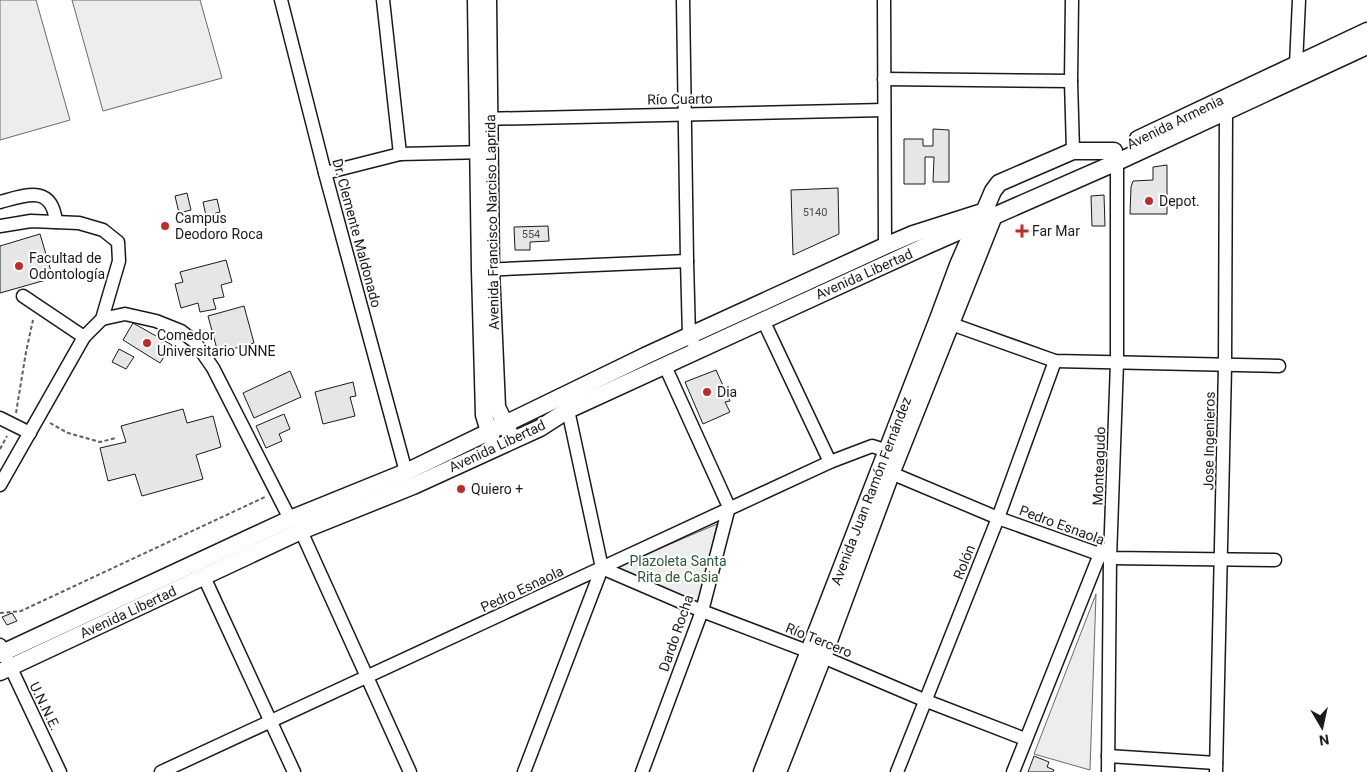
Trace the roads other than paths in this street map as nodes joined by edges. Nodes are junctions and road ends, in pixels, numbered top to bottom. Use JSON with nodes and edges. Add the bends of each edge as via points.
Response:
{"nodes":[{"id":1,"x":281,"y":0,"type":"edge"},
{"id":2,"x":383,"y":0,"type":"edge"},
{"id":3,"x":476,"y":0,"type":"edge"},
{"id":4,"x":488,"y":0,"type":"edge"},
{"id":5,"x":683,"y":0,"type":"edge"},
{"id":6,"x":884,"y":0,"type":"edge"},
{"id":7,"x":1072,"y":0,"type":"edge"},
{"id":8,"x":1299,"y":0,"type":"edge"},
{"id":9,"x":1367,"y":31,"type":"edge"},
{"id":10,"x":1367,"y":46,"type":"edge"},
{"id":11,"x":1300,"y":70,"type":"junction"},
{"id":12,"x":884,"y":79,"type":"junction"},
{"id":13,"x":1071,"y":81,"type":"junction"},
{"id":14,"x":884,"y":110,"type":"junction"},
{"id":15,"x":1226,"y":110,"type":"junction"},
{"id":16,"x":686,"y":114,"type":"junction"},
{"id":17,"x":483,"y":119,"type":"junction"},
{"id":18,"x":1073,"y":151,"type":"junction"},
{"id":19,"x":483,"y":152,"type":"junction"},
{"id":20,"x":400,"y":154,"type":"junction"},
{"id":21,"x":1115,"y":156,"type":"junction"},
{"id":22,"x":325,"y":173,"type":"junction"},
{"id":23,"x":0,"y":202,"type":"edge"},
{"id":24,"x":988,"y":215,"type":"junction"},
{"id":25,"x":56,"y":222,"type":"junction"},
{"id":26,"x":0,"y":226,"type":"edge"},
{"id":27,"x":974,"y":226,"type":"junction"},
{"id":28,"x":928,"y":245,"type":"junction"},
{"id":29,"x":885,"y":246,"type":"junction"},
{"id":30,"x":687,"y":261,"type":"junction"},
{"id":31,"x":958,"y":265,"type":"junction"},
{"id":32,"x":486,"y":270,"type":"junction"},
{"id":33,"x":23,"y":296,"type":"dead end"},
{"id":34,"x":102,"y":320,"type":"junction"},
{"id":35,"x":763,"y":320,"type":"junction"},
{"id":36,"x":945,"y":322,"type":"junction"},
{"id":37,"x":84,"y":336,"type":"junction"},
{"id":38,"x":690,"y":336,"type":"junction"},
{"id":39,"x":697,"y":351,"type":"junction"},
{"id":40,"x":1055,"y":361,"type":"junction"},
{"id":41,"x":1118,"y":362,"type":"junction"},
{"id":42,"x":665,"y":366,"type":"junction"},
{"id":43,"x":1225,"y":366,"type":"junction"},
{"id":44,"x":1279,"y":366,"type":"dead end"},
{"id":45,"x":568,"y":410,"type":"junction"},
{"id":46,"x":0,"y":418,"type":"edge"},
{"id":47,"x":505,"y":424,"type":"junction"},
{"id":48,"x":30,"y":433,"type":"junction"},
{"id":49,"x":513,"y":439,"type":"junction"},
{"id":50,"x":492,"y":440,"type":"junction"},
{"id":51,"x":893,"y":452,"type":"junction"},
{"id":52,"x":830,"y":462,"type":"junction"},
{"id":53,"x":885,"y":471,"type":"junction"},
{"id":54,"x":406,"y":472,"type":"junction"},
{"id":55,"x":0,"y":485,"type":"edge"},
{"id":56,"x":729,"y":507,"type":"junction"},
{"id":57,"x":998,"y":518,"type":"junction"},
{"id":58,"x":290,"y":519,"type":"junction"},
{"id":59,"x":302,"y":531,"type":"junction"},
{"id":60,"x":1105,"y":557,"type":"junction"},
{"id":61,"x":1221,"y":560,"type":"junction"},
{"id":62,"x":1275,"y":560,"type":"dead end"},
{"id":63,"x":602,"y":568,"type":"junction"},
{"id":64,"x":204,"y":577,"type":"junction"},
{"id":65,"x":702,"y":612,"type":"junction"},
{"id":66,"x":816,"y":655,"type":"junction"},
{"id":67,"x":3,"y":658,"type":"edge"},
{"id":68,"x":368,"y":677,"type":"junction"},
{"id":69,"x":924,"y":700,"type":"junction"},
{"id":70,"x":270,"y":722,"type":"junction"},
{"id":71,"x":1025,"y":740,"type":"junction"},
{"id":72,"x":1108,"y":756,"type":"junction"},
{"id":73,"x":1216,"y":767,"type":"edge"},
{"id":74,"x":60,"y":772,"type":"edge"},
{"id":75,"x":161,"y":772,"type":"edge"},
{"id":76,"x":294,"y":772,"type":"edge"},
{"id":77,"x":410,"y":772,"type":"edge"},
{"id":78,"x":524,"y":772,"type":"edge"},
{"id":79,"x":642,"y":772,"type":"edge"},
{"id":80,"x":762,"y":772,"type":"edge"},
{"id":81,"x":778,"y":772,"type":"edge"},
{"id":82,"x":897,"y":772,"type":"edge"},
{"id":83,"x":1013,"y":772,"type":"edge"},
{"id":84,"x":1108,"y":772,"type":"edge"}],
"edges":[{"from":1,"to":22,"type":"street","name":"Dr. Clemente Maldonado"},
{"from":2,"to":20,"type":"street"},
{"from":3,"to":17,"type":"main road","name":"Avenida Francisco Narciso Laprida"},
{"from":4,"to":17,"type":"main road","name":"Avenida Francisco Narciso Laprida"},
{"from":5,"to":16,"type":"street"},
{"from":6,"to":12,"type":"street"},
{"from":7,"to":13,"type":"street"},
{"from":8,"to":11,"type":"street"},
{"from":9,"to":11,"type":"main road","name":"Avenida Armenia"},
{"from":10,"to":11,"type":"main road","name":"Avenida Armenia"},
{"from":11,"to":15,"type":"main road","name":"Avenida Armenia"},
{"from":11,"to":21,"type":"main road","name":"Avenida Armenia"},
{"from":12,"to":13,"type":"street"},
{"from":12,"to":14,"type":"street"},
{"from":13,"to":18,"type":"street"},
{"from":14,"to":16,"type":"street","name":"Río Cuarto"},
{"from":14,"to":29,"type":"street"},
{"from":15,"to":21,"type":"main road","name":"Avenida Armenia"},
{"from":15,"to":43,"type":"street","name":"Jose Ingenieros"},
{"from":16,"to":17,"type":"street","name":"Río Cuarto"},
{"from":16,"to":30,"type":"street"},
{"from":17,"to":19,"type":"main road","name":"Avenida Francisco Narciso Laprida"},
{"from":18,"to":21,"type":"main road"},
{"from":18,"to":24,"type":"main road","name":"Avenida Juan Ramón Fernández","via":[[999,183],[993,191]]},
{"from":19,"to":20,"type":"street"},
{"from":19,"to":32,"type":"main road","name":"Avenida Francisco Narciso Laprida"},
{"from":20,"to":22,"type":"street"},
{"from":21,"to":24,"type":"main road","name":"Avenida Armenia"},
{"from":21,"to":41,"type":"street","name":"Monteagudo"},
{"from":22,"to":54,"type":"street","name":"Dr. Clemente Maldonado"},
{"from":23,"to":25,"type":"street","via":[[37,194],[55,209]]},
{"from":24,"to":27,"type":"main road","name":"Avenida Libertad"},
{"from":24,"to":29,"type":"main road","name":"Avenida Libertad","via":[[913,234]]},
{"from":24,"to":36,"type":"main road","name":"Avenida Juan Ramón Fernández"},
{"from":25,"to":26,"type":"street","via":[[31,221]]},
{"from":25,"to":34,"type":"street","via":[[104,230],[118,242],[119,261]]},
{"from":27,"to":28,"type":"main road","name":"Avenida Libertad"},
{"from":27,"to":31,"type":"main road","name":"Avenida Juan Ramón Fernández"},
{"from":28,"to":31,"type":"main road","via":[[947,250]]},
{"from":28,"to":35,"type":"main road","name":"Avenida Libertad"},
{"from":29,"to":38,"type":"main road","name":"Avenida Libertad"},
{"from":30,"to":32,"type":"street"},
{"from":30,"to":38,"type":"street"},
{"from":31,"to":36,"type":"main road","name":"Avenida Juan Ramón Fernández"},
{"from":32,"to":47,"type":"main road","name":"Avenida Francisco Narciso Laprida","via":[[497,407]]},
{"from":32,"to":50,"type":"main road","name":"Avenida Francisco Narciso Laprida","via":[[484,415]]},
{"from":33,"to":37,"type":"street"},
{"from":34,"to":37,"type":"street"},
{"from":34,"to":58,"type":"street","via":[[125,314],[156,321],[181,331],[196,342],[213,368]]},
{"from":35,"to":39,"type":"main road","name":"Avenida Libertad"},
{"from":35,"to":52,"type":"street"},
{"from":36,"to":40,"type":"street"},
{"from":36,"to":51,"type":"main road","name":"Avenida Juan Ramón Fernández"},
{"from":37,"to":48,"type":"street"},
{"from":38,"to":39,"type":"street"},
{"from":38,"to":47,"type":"main road","name":"Avenida Libertad"},
{"from":39,"to":42,"type":"main road","name":"Avenida Libertad"},
{"from":40,"to":41,"type":"street"},
{"from":40,"to":57,"type":"street","name":"Rolón"},
{"from":41,"to":43,"type":"street"},
{"from":41,"to":60,"type":"street","name":"Monteagudo","via":[[1111,526]]},
{"from":42,"to":45,"type":"main road","name":"Avenida Libertad"},
{"from":42,"to":56,"type":"street"},
{"from":43,"to":44,"type":"street"},
{"from":43,"to":61,"type":"street","name":"Jose Ingenieros"},
{"from":45,"to":49,"type":"main road","name":"Avenida Libertad","via":[[540,428]]},
{"from":45,"to":63,"type":"street"},
{"from":46,"to":48,"type":"street"},
{"from":47,"to":49,"type":"main road","name":"Avenida Francisco Narciso Laprida"},
{"from":47,"to":50,"type":"main road","name":"Avenida Libertad"},
{"from":48,"to":55,"type":"street"},
{"from":49,"to":50,"type":"main road","name":"Avenida Libertad"},
{"from":50,"to":54,"type":"main road","name":"Avenida Libertad"},
{"from":50,"to":59,"type":"main road","name":"Avenida Libertad","via":[[413,486]]},
{"from":51,"to":52,"type":"street","name":"Pedro Esnaola","via":[[872,446]]},
{"from":51,"to":53,"type":"main road","name":"Avenida Juan Ramón Fernández"},
{"from":52,"to":56,"type":"street","name":"Pedro Esnaola"},
{"from":53,"to":57,"type":"street","name":"Pedro Esnaola"},
{"from":53,"to":66,"type":"main road","name":"Avenida Juan Ramón Fernández"},
{"from":54,"to":58,"type":"main road","name":"Avenida Libertad"},
{"from":56,"to":63,"type":"street","name":"Pedro Esnaola"},
{"from":56,"to":65,"type":"street","name":"Dardo Rocha"},
{"from":57,"to":60,"type":"street","name":"Pedro Esnaola"},
{"from":57,"to":69,"type":"street","name":"Rolón"},
{"from":58,"to":67,"type":"main road","name":"Avenida Libertad"},
{"from":59,"to":64,"type":"main road","name":"Avenida Libertad"},
{"from":59,"to":68,"type":"street"},
{"from":60,"to":61,"type":"street","name":"Pedro Esnaola"},
{"from":60,"to":71,"type":"street"},
{"from":60,"to":72,"type":"street","name":"Monteagudo"},
{"from":61,"to":62,"type":"street","name":"Pedro Esnaola"},
{"from":61,"to":73,"type":"street","name":"Jose Ingenieros"},
{"from":63,"to":65,"type":"street","name":"Río Tercero"},
{"from":63,"to":68,"type":"street","name":"Pedro Esnaola"},
{"from":63,"to":78,"type":"street"},
{"from":64,"to":67,"type":"main road","name":"Avenida Libertad"},
{"from":64,"to":70,"type":"street"},
{"from":65,"to":66,"type":"street","name":"Río Tercero"},
{"from":65,"to":79,"type":"street","name":"Dardo Rocha"},
{"from":66,"to":69,"type":"street","name":"Río Tercero"},
{"from":66,"to":80,"type":"main road","name":"Avenida Juan Ramón Fernández"},
{"from":66,"to":81,"type":"main road","name":"Avenida Juan Ramón Fernández"},
{"from":67,"to":74,"type":"street","name":"U.N.N.E."},
{"from":68,"to":70,"type":"street","name":"Pedro Esnaola"},
{"from":68,"to":77,"type":"street"},
{"from":69,"to":71,"type":"street","name":"Río Tercero"},
{"from":69,"to":82,"type":"street","name":"Rolón"},
{"from":70,"to":75,"type":"street","name":"Pedro Esnaola"},
{"from":70,"to":76,"type":"street"},
{"from":71,"to":83,"type":"street"},
{"from":72,"to":73,"type":"street"},
{"from":72,"to":84,"type":"street","name":"Monteagudo"}]}
